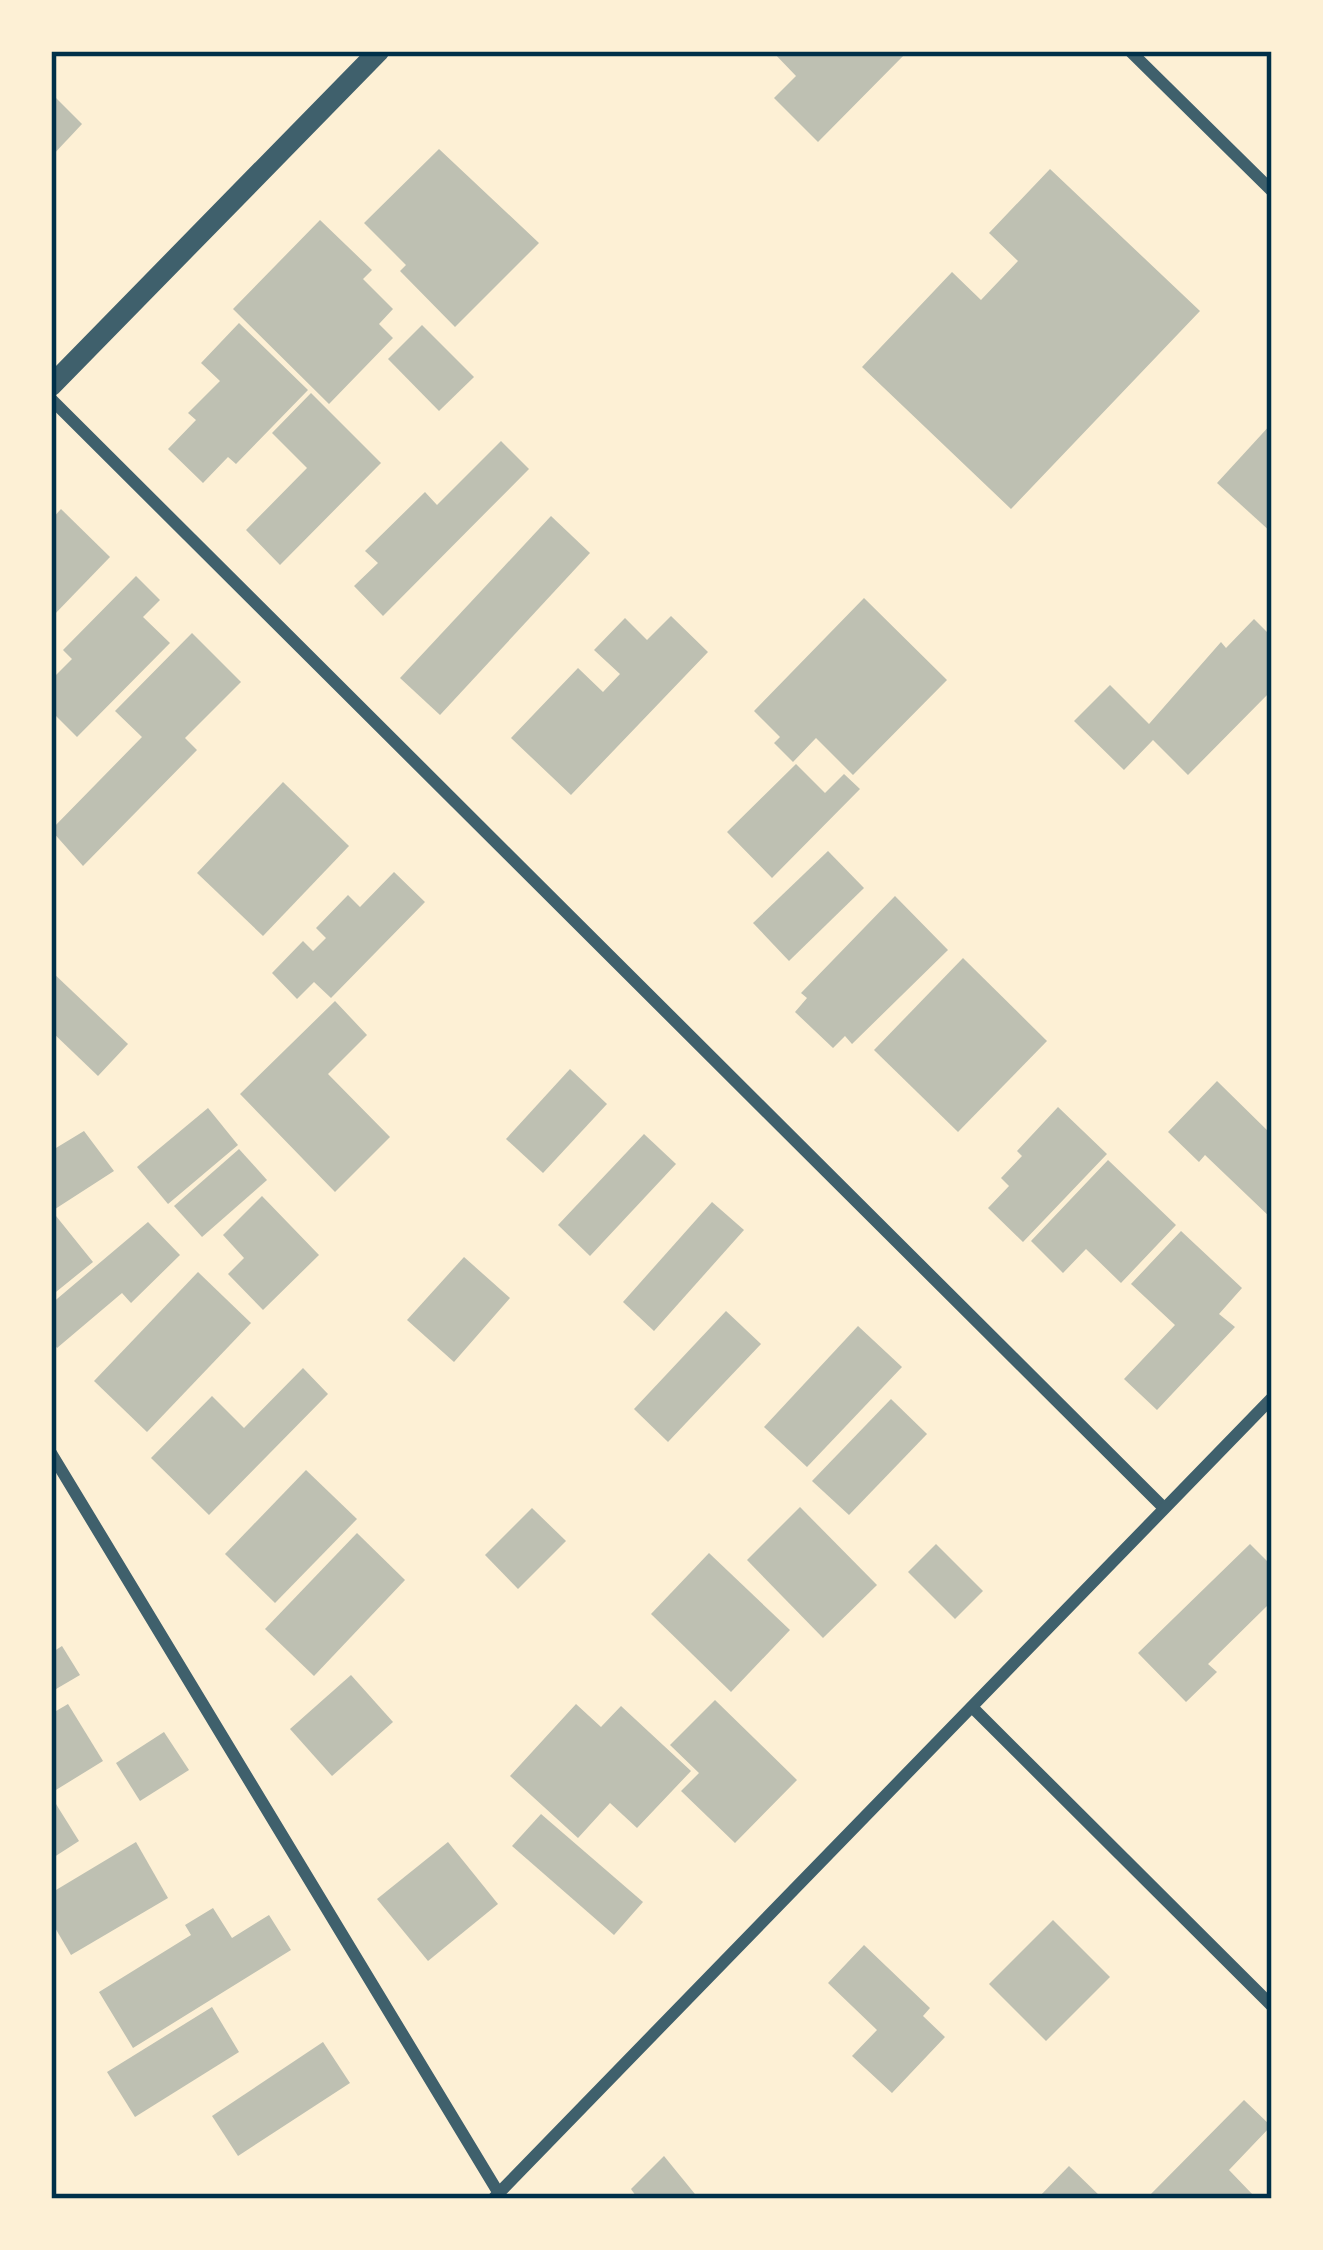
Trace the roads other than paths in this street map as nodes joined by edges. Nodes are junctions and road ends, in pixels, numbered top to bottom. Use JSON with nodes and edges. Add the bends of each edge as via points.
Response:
{"nodes":[{"id":1,"x":379,"y":51,"type":"edge"},
{"id":2,"x":1130,"y":51,"type":"edge"},
{"id":3,"x":1272,"y":191,"type":"edge"},
{"id":4,"x":51,"y":386,"type":"edge"},
{"id":5,"x":51,"y":400,"type":"edge"},
{"id":6,"x":1272,"y":1397,"type":"edge"},
{"id":7,"x":51,"y":1454,"type":"edge"},
{"id":8,"x":1164,"y":1508,"type":"junction"},
{"id":9,"x":973,"y":1708,"type":"junction"},
{"id":10,"x":1272,"y":2006,"type":"edge"},
{"id":11,"x":498,"y":2197,"type":"edge"}],
"edges":[{"from":1,"to":4,"type":"street"},
{"from":2,"to":3,"type":"street"},
{"from":5,"to":8,"type":"street"},
{"from":6,"to":8,"type":"street"},
{"from":7,"to":11,"type":"street"},
{"from":8,"to":9,"type":"street"},
{"from":9,"to":10,"type":"street"},
{"from":9,"to":11,"type":"street"}]}
